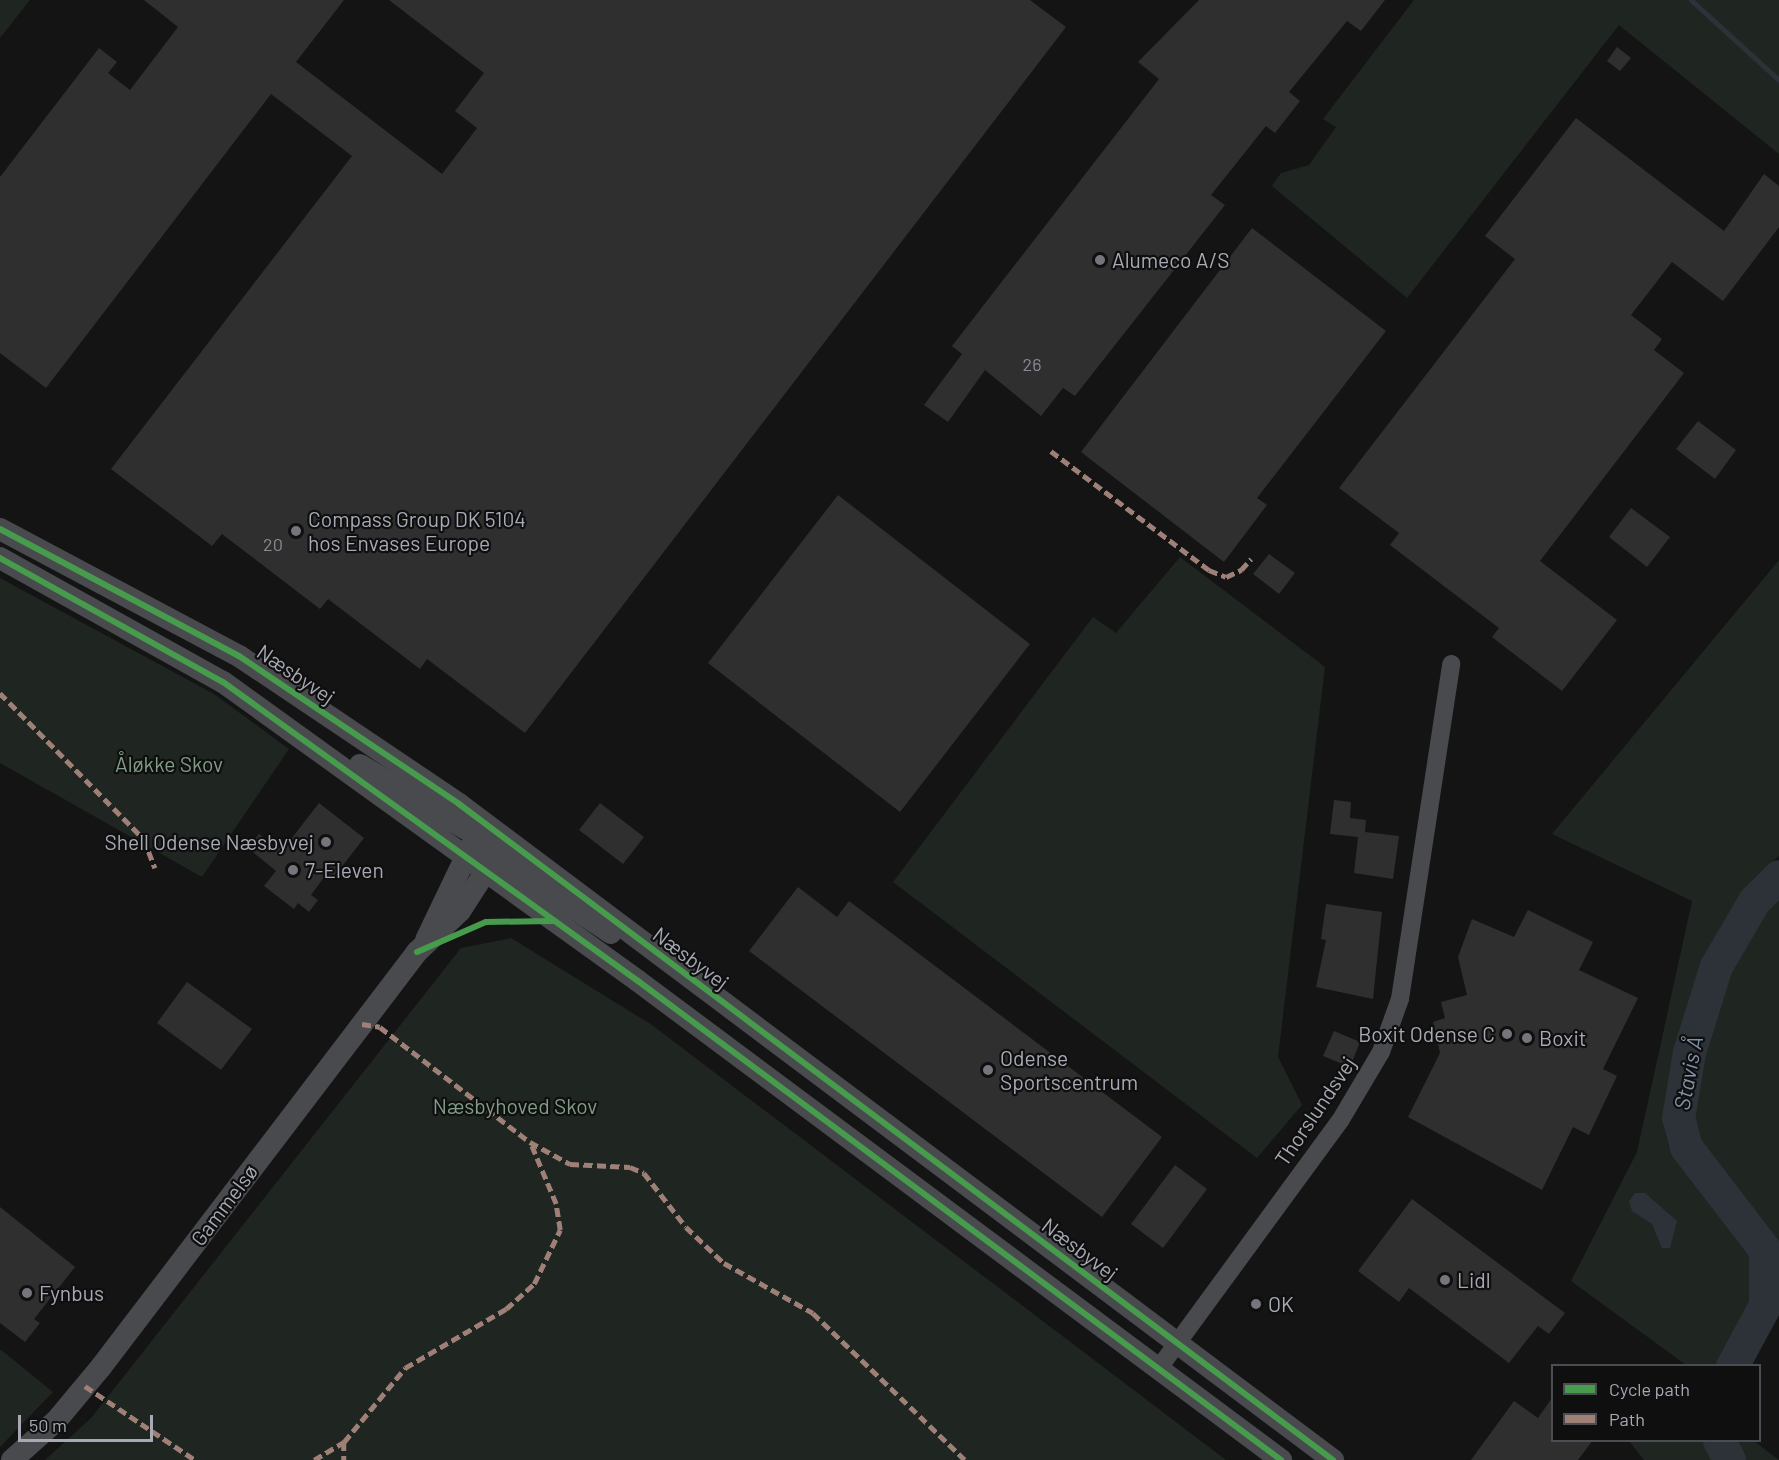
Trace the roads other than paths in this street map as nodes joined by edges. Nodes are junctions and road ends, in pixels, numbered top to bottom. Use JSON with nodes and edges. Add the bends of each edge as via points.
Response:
{"nodes":[{"id":1,"x":0,"y":529,"type":"edge"},
{"id":2,"x":0,"y":558,"type":"edge"},
{"id":3,"x":1451,"y":664,"type":"dead end"},
{"id":4,"x":316,"y":749,"type":"junction"},
{"id":5,"x":479,"y":829,"type":"junction"},
{"id":6,"x":496,"y":857,"type":"junction"},
{"id":7,"x":466,"y":859,"type":"junction"},
{"id":8,"x":425,"y":941,"type":"junction"},
{"id":9,"x":1178,"y":1343,"type":"junction"},
{"id":10,"x":1159,"y":1368,"type":"junction"},
{"id":11,"x":12,"y":1460,"type":"edge"},
{"id":12,"x":1281,"y":1460,"type":"edge"},
{"id":13,"x":1333,"y":1460,"type":"edge"}],
"edges":[{"from":1,"to":5,"type":"street","name":"Næsbyvej","via":[[239,656]]},
{"from":2,"to":4,"type":"street","name":"Næsbyvej","via":[[223,682]]},
{"from":3,"to":9,"type":"street","name":"Thorslundsvej","via":[[1400,999],[1381,1052],[1340,1121]]},
{"from":4,"to":5,"type":"street","via":[[359,764]]},
{"from":4,"to":7,"type":"street","name":"Næsbyvej"},
{"from":5,"to":6,"type":"street","name":"Næsbyvej"},
{"from":5,"to":7,"type":"street","name":"Gammelsø"},
{"from":6,"to":7,"type":"street","name":"Næsbyvej"},
{"from":6,"to":8,"type":"street","name":"Gammelsø","via":[[460,911]]},
{"from":6,"to":9,"type":"street","name":"Næsbyvej","via":[[683,973]]},
{"from":6,"to":10,"type":"street","name":"Næsbyvej"},
{"from":7,"to":8,"type":"street","name":"Gammelsø"},
{"from":8,"to":11,"type":"street","name":"Gammelsø","via":[[101,1367]]},
{"from":9,"to":10,"type":"street","name":"Thorslundsvej"},
{"from":9,"to":13,"type":"street","name":"Næsbyvej"},
{"from":10,"to":12,"type":"street","name":"Næsbyvej"}]}
